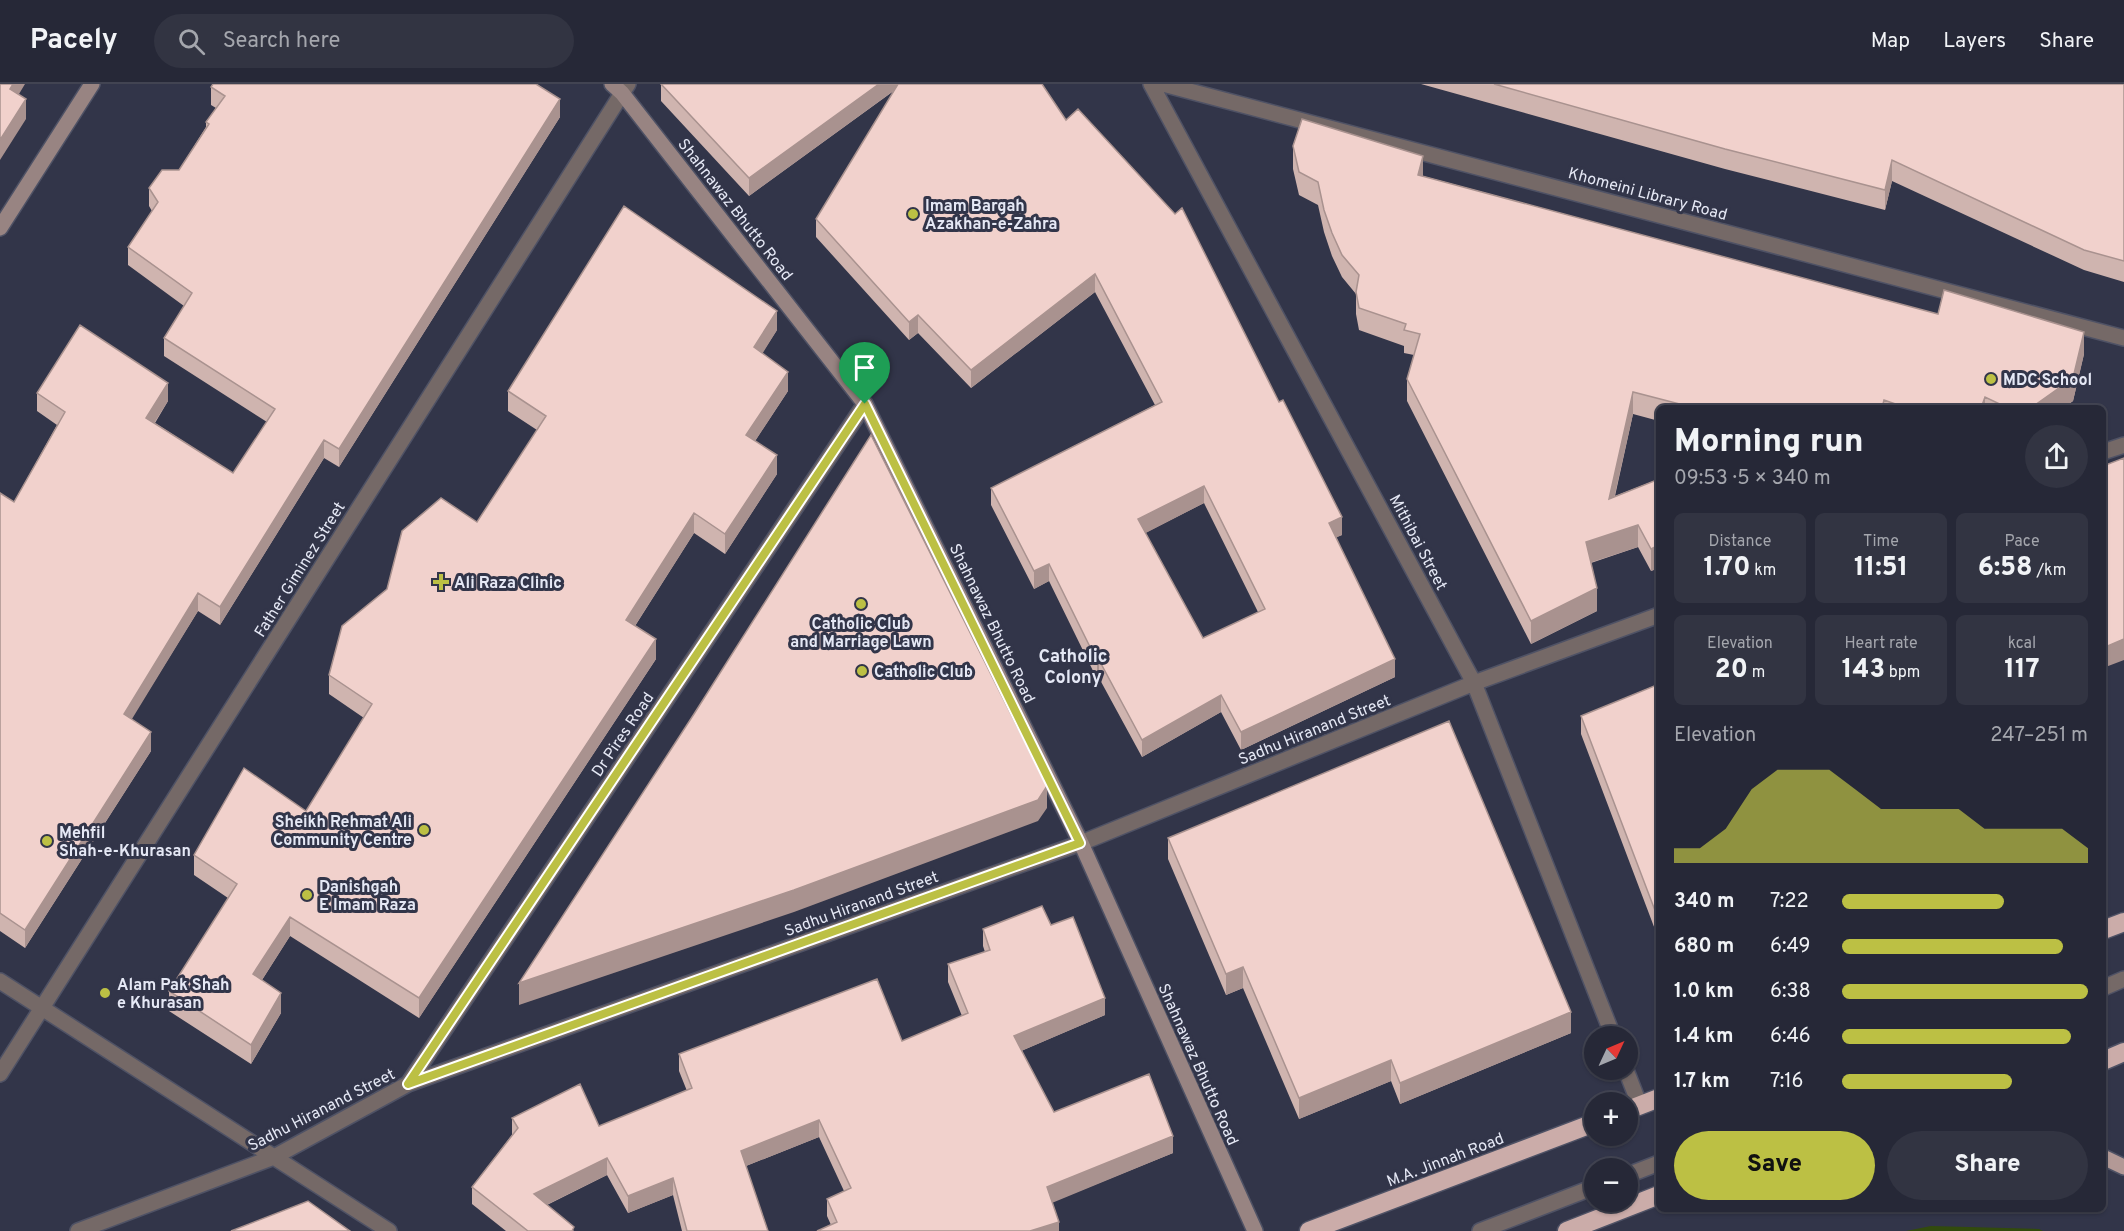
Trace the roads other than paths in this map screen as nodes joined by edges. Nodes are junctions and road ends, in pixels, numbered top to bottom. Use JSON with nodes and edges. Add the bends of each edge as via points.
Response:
{"nodes":[{"id":1,"x":92,"y":84,"type":"edge"},
{"id":2,"x":1151,"y":84,"type":"edge"},
{"id":3,"x":1163,"y":84,"type":"edge"},
{"id":4,"x":620,"y":87,"type":"edge"},
{"id":5,"x":0,"y":228,"type":"edge"},
{"id":6,"x":2124,"y":338,"type":"edge"},
{"id":7,"x":865,"y":404,"type":"junction"},
{"id":8,"x":2124,"y":445,"type":"edge"},
{"id":9,"x":2106,"y":451,"type":"edge"},
{"id":10,"x":1656,"y":616,"type":"edge"},
{"id":11,"x":1474,"y":683,"type":"junction"},
{"id":12,"x":1080,"y":843,"type":"junction"},
{"id":13,"x":2124,"y":922,"type":"edge"},
{"id":14,"x":2106,"y":929,"type":"edge"},
{"id":15,"x":2124,"y":979,"type":"edge"},
{"id":16,"x":0,"y":981,"type":"edge"},
{"id":17,"x":2106,"y":987,"type":"edge"},
{"id":18,"x":41,"y":1008,"type":"junction"},
{"id":19,"x":1609,"y":1026,"type":"edge"},
{"id":20,"x":2124,"y":1052,"type":"edge"},
{"id":21,"x":2106,"y":1060,"type":"edge"},
{"id":22,"x":0,"y":1074,"type":"edge"},
{"id":23,"x":408,"y":1084,"type":"junction"},
{"id":24,"x":1656,"y":1099,"type":"edge"},
{"id":25,"x":1638,"y":1106,"type":"edge"},
{"id":26,"x":1584,"y":1127,"type":"edge"},
{"id":27,"x":274,"y":1157,"type":"junction"},
{"id":28,"x":2106,"y":1158,"type":"edge"},
{"id":29,"x":1656,"y":1164,"type":"edge"},
{"id":30,"x":2124,"y":1167,"type":"edge"},
{"id":31,"x":1638,"y":1171,"type":"edge"},
{"id":32,"x":1584,"y":1191,"type":"edge"},
{"id":33,"x":1656,"y":1196,"type":"edge"},
{"id":34,"x":78,"y":1231,"type":"edge"},
{"id":35,"x":389,"y":1231,"type":"edge"},
{"id":36,"x":1255,"y":1231,"type":"edge"},
{"id":37,"x":1309,"y":1231,"type":"edge"},
{"id":38,"x":1480,"y":1231,"type":"edge"},
{"id":39,"x":1567,"y":1231,"type":"edge"}],
"edges":[{"from":1,"to":5,"type":"street"},
{"from":2,"to":11,"type":"street","name":"Mithibai Street"},
{"from":3,"to":6,"type":"street","name":"Khomeini Library Road"},
{"from":4,"to":7,"type":"street","name":"Shahnawaz Bhutto Road"},
{"from":4,"to":18,"type":"street","name":"Father Giminez Street"},
{"from":7,"to":12,"type":"street","name":"Shahnawaz Bhutto Road"},
{"from":7,"to":23,"type":"street","name":"Dr Pires Road"},
{"from":8,"to":9,"type":"street"},
{"from":10,"to":11,"type":"street","name":"Sadhu Hiranand Street"},
{"from":11,"to":12,"type":"street","name":"Sadhu Hiranand Street"},
{"from":11,"to":19,"type":"street","name":"Mithibai Street"},
{"from":12,"to":23,"type":"street","name":"Sadhu Hiranand Street"},
{"from":12,"to":36,"type":"street","name":"Shahnawaz Bhutto Road"},
{"from":13,"to":14,"type":"highway"},
{"from":15,"to":17,"type":"street"},
{"from":16,"to":18,"type":"street"},
{"from":18,"to":22,"type":"street","name":"Father Giminez Street"},
{"from":18,"to":27,"type":"street"},
{"from":20,"to":21,"type":"highway"},
{"from":23,"to":27,"type":"street","name":"Sadhu Hiranand Street"},
{"from":24,"to":25,"type":"highway"},
{"from":26,"to":37,"type":"highway","name":"M.A. Jinnah Road"},
{"from":27,"to":34,"type":"street","name":"Sadhu Hiranand Street"},
{"from":27,"to":35,"type":"street"},
{"from":28,"to":30,"type":"main road"},
{"from":29,"to":31,"type":"street"},
{"from":32,"to":38,"type":"street"},
{"from":33,"to":39,"type":"highway"}]}
